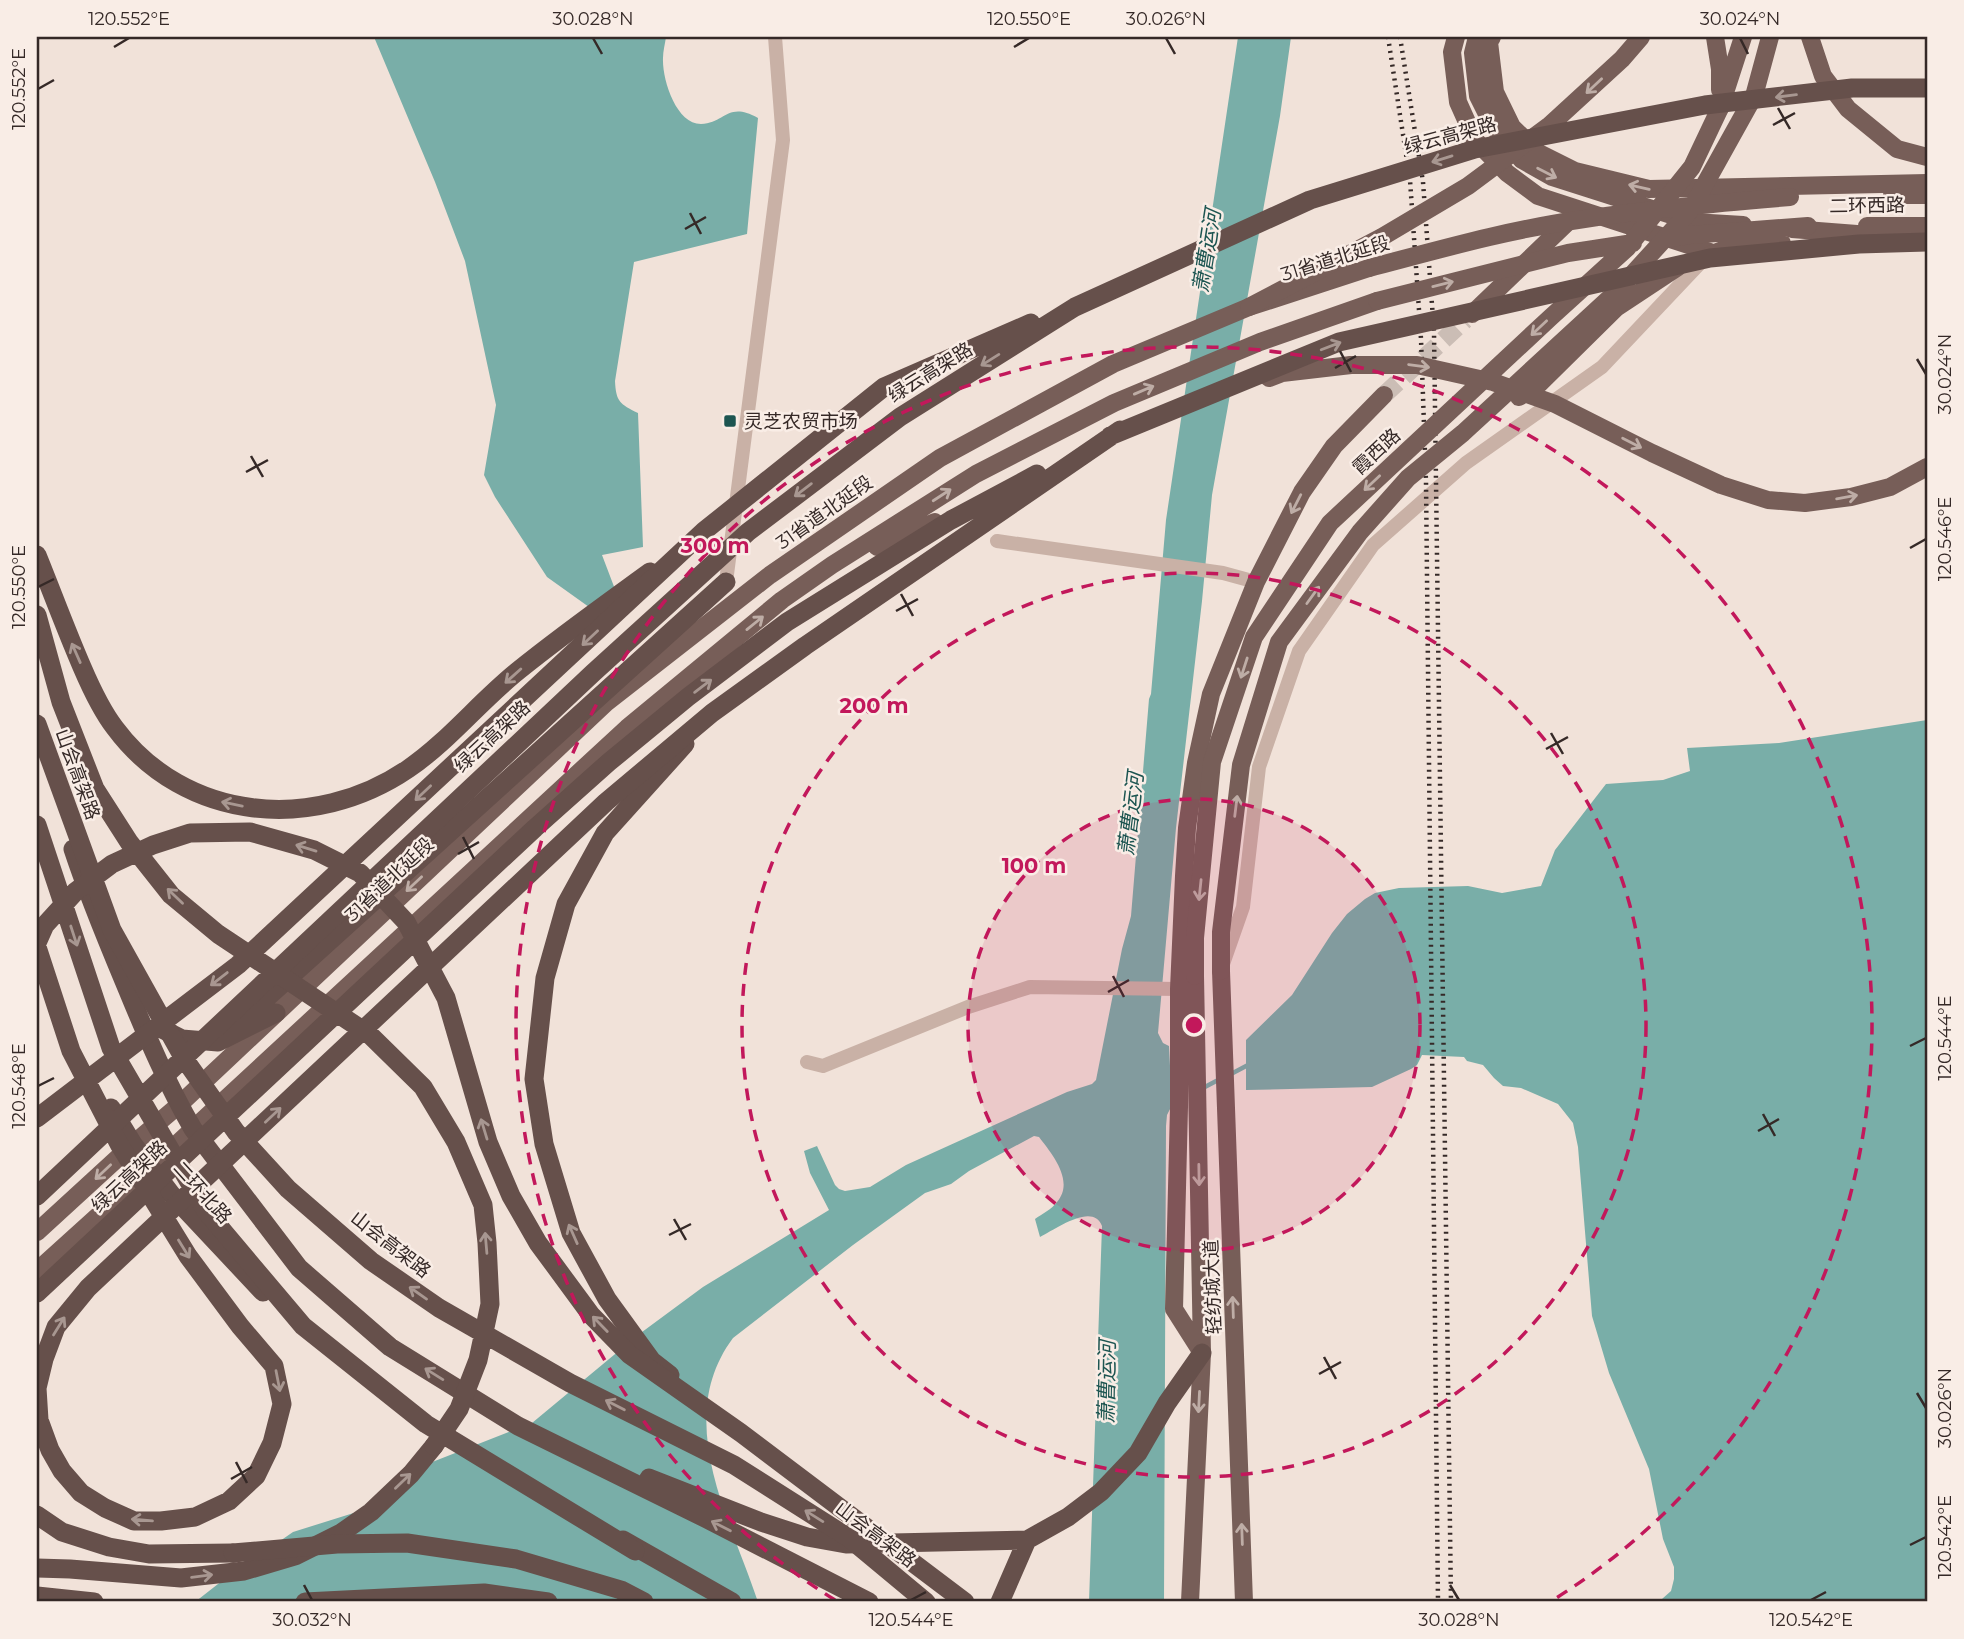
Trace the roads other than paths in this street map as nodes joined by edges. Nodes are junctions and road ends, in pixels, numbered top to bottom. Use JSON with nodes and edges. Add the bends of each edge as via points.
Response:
{"nodes":[{"id":1,"x":775,"y":37,"type":"edge"},
{"id":2,"x":1456,"y":37,"type":"edge"},
{"id":3,"x":1477,"y":37,"type":"edge"},
{"id":4,"x":1492,"y":37,"type":"edge"},
{"id":5,"x":1641,"y":37,"type":"edge"},
{"id":6,"x":1715,"y":37,"type":"edge"},
{"id":7,"x":1743,"y":37,"type":"edge"},
{"id":8,"x":1770,"y":37,"type":"edge"},
{"id":9,"x":1810,"y":37,"type":"edge"},
{"id":10,"x":1927,"y":88,"type":"edge"},
{"id":11,"x":1720,"y":108,"type":"junction"},
{"id":12,"x":1927,"y":156,"type":"edge"},
{"id":13,"x":1927,"y":183,"type":"edge"},
{"id":14,"x":1927,"y":195,"type":"edge"},
{"id":15,"x":1310,"y":200,"type":"junction"},
{"id":16,"x":1581,"y":210,"type":"junction"},
{"id":17,"x":1927,"y":226,"type":"edge"},
{"id":18,"x":1927,"y":241,"type":"edge"},
{"id":19,"x":1710,"y":252,"type":"junction"},
{"id":20,"x":1249,"y":307,"type":"junction"},
{"id":21,"x":1465,"y":320,"type":"tunnel mouth"},
{"id":22,"x":1384,"y":395,"type":"tunnel mouth"},
{"id":23,"x":1120,"y":430,"type":"junction"},
{"id":24,"x":1463,"y":433,"type":"junction"},
{"id":25,"x":1927,"y":467,"type":"edge"},
{"id":26,"x":704,"y":531,"type":"junction"},
{"id":27,"x":997,"y":541,"type":"dead end"},
{"id":28,"x":37,"y":555,"type":"edge"},
{"id":29,"x":832,"y":565,"type":"junction"},
{"id":30,"x":726,"y":582,"type":"joint"},
{"id":31,"x":1256,"y":582,"type":"junction"},
{"id":32,"x":37,"y":615,"type":"edge"},
{"id":33,"x":712,"y":713,"type":"junction"},
{"id":34,"x":37,"y":726,"type":"edge"},
{"id":35,"x":37,"y":825,"type":"edge"},
{"id":36,"x":37,"y":921,"type":"edge"},
{"id":37,"x":37,"y":945,"type":"edge"},
{"id":38,"x":1221,"y":971,"type":"junction"},
{"id":39,"x":1173,"y":989,"type":"junction"},
{"id":40,"x":276,"y":1013,"type":"junction"},
{"id":41,"x":139,"y":1018,"type":"junction"},
{"id":42,"x":1188,"y":1030,"type":"junction"},
{"id":43,"x":218,"y":1042,"type":"junction"},
{"id":44,"x":807,"y":1062,"type":"dead end"},
{"id":45,"x":179,"y":1105,"type":"junction"},
{"id":46,"x":37,"y":1118,"type":"edge"},
{"id":47,"x":193,"y":1129,"type":"junction"},
{"id":48,"x":133,"y":1144,"type":"junction"},
{"id":49,"x":151,"y":1168,"type":"junction"},
{"id":50,"x":37,"y":1196,"type":"edge"},
{"id":51,"x":37,"y":1232,"type":"edge"},
{"id":52,"x":37,"y":1271,"type":"edge"},
{"id":53,"x":37,"y":1293,"type":"edge"},
{"id":54,"x":1202,"y":1353,"type":"junction"},
{"id":55,"x":518,"y":1426,"type":"junction"},
{"id":56,"x":741,"y":1433,"type":"junction"},
{"id":57,"x":37,"y":1515,"type":"edge"},
{"id":58,"x":1035,"y":1536,"type":"junction"},
{"id":59,"x":37,"y":1568,"type":"edge"},
{"id":60,"x":37,"y":1596,"type":"edge"},
{"id":61,"x":94,"y":1602,"type":"edge"},
{"id":62,"x":305,"y":1602,"type":"edge"},
{"id":63,"x":548,"y":1602,"type":"edge"},
{"id":64,"x":644,"y":1602,"type":"edge"},
{"id":65,"x":718,"y":1602,"type":"edge"},
{"id":66,"x":732,"y":1602,"type":"edge"},
{"id":67,"x":869,"y":1602,"type":"edge"},
{"id":68,"x":926,"y":1602,"type":"edge"},
{"id":69,"x":965,"y":1602,"type":"edge"},
{"id":70,"x":1000,"y":1602,"type":"edge"},
{"id":71,"x":1190,"y":1602,"type":"edge"},
{"id":72,"x":1244,"y":1602,"type":"edge"}],
"edges":[{"from":1,"to":30,"type":"street","via":[[783,140]]},
{"from":2,"to":16,"type":"main road","via":[[1452,52],[1458,102],[1475,140],[1538,196]]},
{"from":3,"to":18,"type":"main road","one_way":true,"via":[[1473,53],[1478,96],[1494,128],[1522,160],[1552,177],[1693,222]]},
{"from":13,"to":4,"type":"main road","one_way":true,"via":[[1649,189],[1575,171],[1539,153],[1512,127],[1494,92]]},
{"from":5,"to":20,"type":"main road","one_way":true,"bridge":true,"via":[[1550,125],[1468,186]]},
{"from":6,"to":11,"type":"main road"},
{"from":7,"to":11,"type":"main road","name":"霞西路"},
{"from":8,"to":24,"type":"main road","bridge":true,"via":[[1754,96],[1690,211],[1616,292]]},
{"from":9,"to":12,"type":"main road","via":[[1823,76],[1848,109],[1896,149]]},
{"from":10,"to":15,"type":"highway","name":"绿云高架路","one_way":true,"bridge":true,"via":[[1852,88],[1691,108],[1475,149]]},
{"from":11,"to":42,"type":"main road","name":"霞西路","one_way":true,"bridge":true,"via":[[1692,167],[1628,248],[1330,523],[1254,637],[1212,762]]},
{"from":14,"to":20,"type":"main road","name":"31省道北延段","bridge":true,"via":[[1790,197],[1562,223],[1369,268]]},
{"from":15,"to":26,"type":"highway","bridge":true,"via":[[884,387]]},
{"from":15,"to":50,"type":"highway","name":"绿云高架路","one_way":true,"bridge":true,"via":[[1075,307],[900,417],[748,532]]},
{"from":16,"to":19,"type":"main road"},
{"from":16,"to":21,"type":"main road"},
{"from":29,"to":17,"type":"main road","name":"二环西路","one_way":true,"bridge":true,"via":[[976,474],[1114,403],[1259,342],[1364,305],[1568,253],[1690,235],[1808,226]]},
{"from":18,"to":19,"type":"street"},
{"from":23,"to":18,"type":"highway","name":"绿云高架路","one_way":true,"bridge":true,"via":[[1339,342],[1710,258]]},
{"from":18,"to":24,"type":"main road","bridge":true,"via":[[1738,244],[1680,266],[1616,308],[1539,384]]},
{"from":19,"to":38,"type":"street","via":[[1602,367],[1466,463],[1373,545],[1299,652],[1259,767],[1243,907]]},
{"from":20,"to":40,"type":"main road","name":"31省道北延段","one_way":true,"via":[[1113,364],[940,458],[770,575],[617,694]]},
{"from":22,"to":31,"type":"main road","one_way":true,"via":[[1334,446],[1302,492]]},
{"from":23,"to":33,"type":"highway","bridge":true},
{"from":53,"to":23,"type":"highway","name":"绿云高架路","one_way":true,"bridge":true,"via":[[535,828],[688,697],[787,622],[951,520]]},
{"from":38,"to":24,"type":"main road","one_way":true,"bridge":true,"via":[[1221,932],[1241,765],[1279,642],[1360,532],[1408,478]]},
{"from":29,"to":25,"type":"main road","one_way":true,"bridge":true,"via":[[942,520],[1109,438],[1282,373],[1351,365],[1417,365],[1493,382],[1555,404],[1721,485],[1768,500],[1805,503],[1851,497],[1890,487]]},
{"from":26,"to":28,"type":"highway","one_way":true,"bridge":true,"via":[[518,671],[407,769],[358,795],[312,808],[272,810],[202,796],[140,759],[94,695]]},
{"from":26,"to":46,"type":"highway","one_way":true,"bridge":true,"via":[[238,965]]},
{"from":27,"to":31,"type":"street","via":[[1223,573]]},
{"from":47,"to":29,"type":"main road","one_way":true,"via":[[627,728],[782,600]]},
{"from":30,"to":43,"type":"highway"},
{"from":31,"to":39,"type":"main road","via":[[1211,694],[1196,763]]},
{"from":59,"to":32,"type":"highway","one_way":true,"bridge":true,"via":[[194,1577],[244,1571],[295,1556],[341,1534],[411,1474],[459,1409],[478,1360],[490,1304],[482,1205],[456,1142],[423,1087],[370,1035],[218,934],[172,895],[95,789],[61,702]]},
{"from":37,"to":33,"type":"highway","one_way":true,"bridge":true,"via":[[71,1051],[119,1144],[155,1199],[161,1210],[168,1222],[188,1256],[274,1366],[282,1404],[272,1444],[256,1476],[229,1501],[195,1517],[134,1521],[81,1493],[62,1471],[39,1420],[37,1388],[56,1327],[88,1288],[139,1241],[149,1231],[159,1222],[169,1212],[220,1164],[586,821]]},
{"from":56,"to":33,"type":"highway","one_way":true,"bridge":true,"via":[[652,1361],[607,1299],[571,1233],[544,1144],[534,1079],[545,978],[566,904],[605,834]]},
{"from":34,"to":41,"type":"highway","via":[[89,897]]},
{"from":68,"to":34,"type":"highway","name":"山会高架路","one_way":true,"bridge":true,"via":[[849,1538],[734,1465],[570,1383],[439,1308],[371,1261],[288,1189],[236,1132],[183,1056],[112,930]]},
{"from":35,"to":65,"type":"highway","one_way":true,"bridge":true,"via":[[111,1048],[206,1211],[303,1326],[426,1424]]},
{"from":36,"to":48,"type":"highway","name":"二环北路","via":[[71,1043]]},
{"from":56,"to":37,"type":"highway","one_way":true,"bridge":true,"via":[[630,1355],[591,1315],[538,1243],[488,1142],[446,998],[407,922],[360,873],[314,850],[250,832],[190,833],[112,864],[76,891],[45,925]]},
{"from":72,"to":38,"type":"main road","name":"轻纺城大道","one_way":true},
{"from":39,"to":42,"type":"main road"},
{"from":39,"to":44,"type":"street","via":[[1030,987],[823,1066]]},
{"from":40,"to":43,"type":"highway"},
{"from":40,"to":45,"type":"main road","name":"31省道北延段"},
{"from":41,"to":43,"type":"highway","via":[[182,1039]]},
{"from":41,"to":45,"type":"highway"},
{"from":42,"to":54,"type":"main road","one_way":true,"via":[[1198,1106]]},
{"from":42,"to":54,"type":"main road","via":[[1179,1107],[1174,1309]]},
{"from":45,"to":47,"type":"highway"},
{"from":45,"to":48,"type":"main road","name":"31省道北延段"},
{"from":47,"to":49,"type":"main road"},
{"from":55,"to":47,"type":"highway","one_way":true,"via":[[390,1347],[299,1268]]},
{"from":48,"to":49,"type":"highway","name":"二环北路"},
{"from":48,"to":51,"type":"main road","name":"31省道北延段","one_way":true},
{"from":49,"to":52,"type":"main road"},
{"from":49,"to":66,"type":"highway","name":"二环北路","bridge":true,"via":[[307,1339],[426,1427]]},
{"from":54,"to":58,"type":"highway","via":[[1138,1453],[1101,1492]]},
{"from":54,"to":71,"type":"main road","one_way":true},
{"from":55,"to":58,"type":"highway","via":[[807,1537],[846,1544]]},
{"from":67,"to":55,"type":"highway","one_way":true},
{"from":56,"to":69,"type":"highway","bridge":true},
{"from":57,"to":64,"type":"highway","bridge":true,"via":[[62,1532],[149,1554],[407,1543],[516,1559],[621,1590]]},
{"from":58,"to":70,"type":"highway"},
{"from":60,"to":61,"type":"highway"},
{"from":62,"to":63,"type":"highway","via":[[484,1593]]}]}
